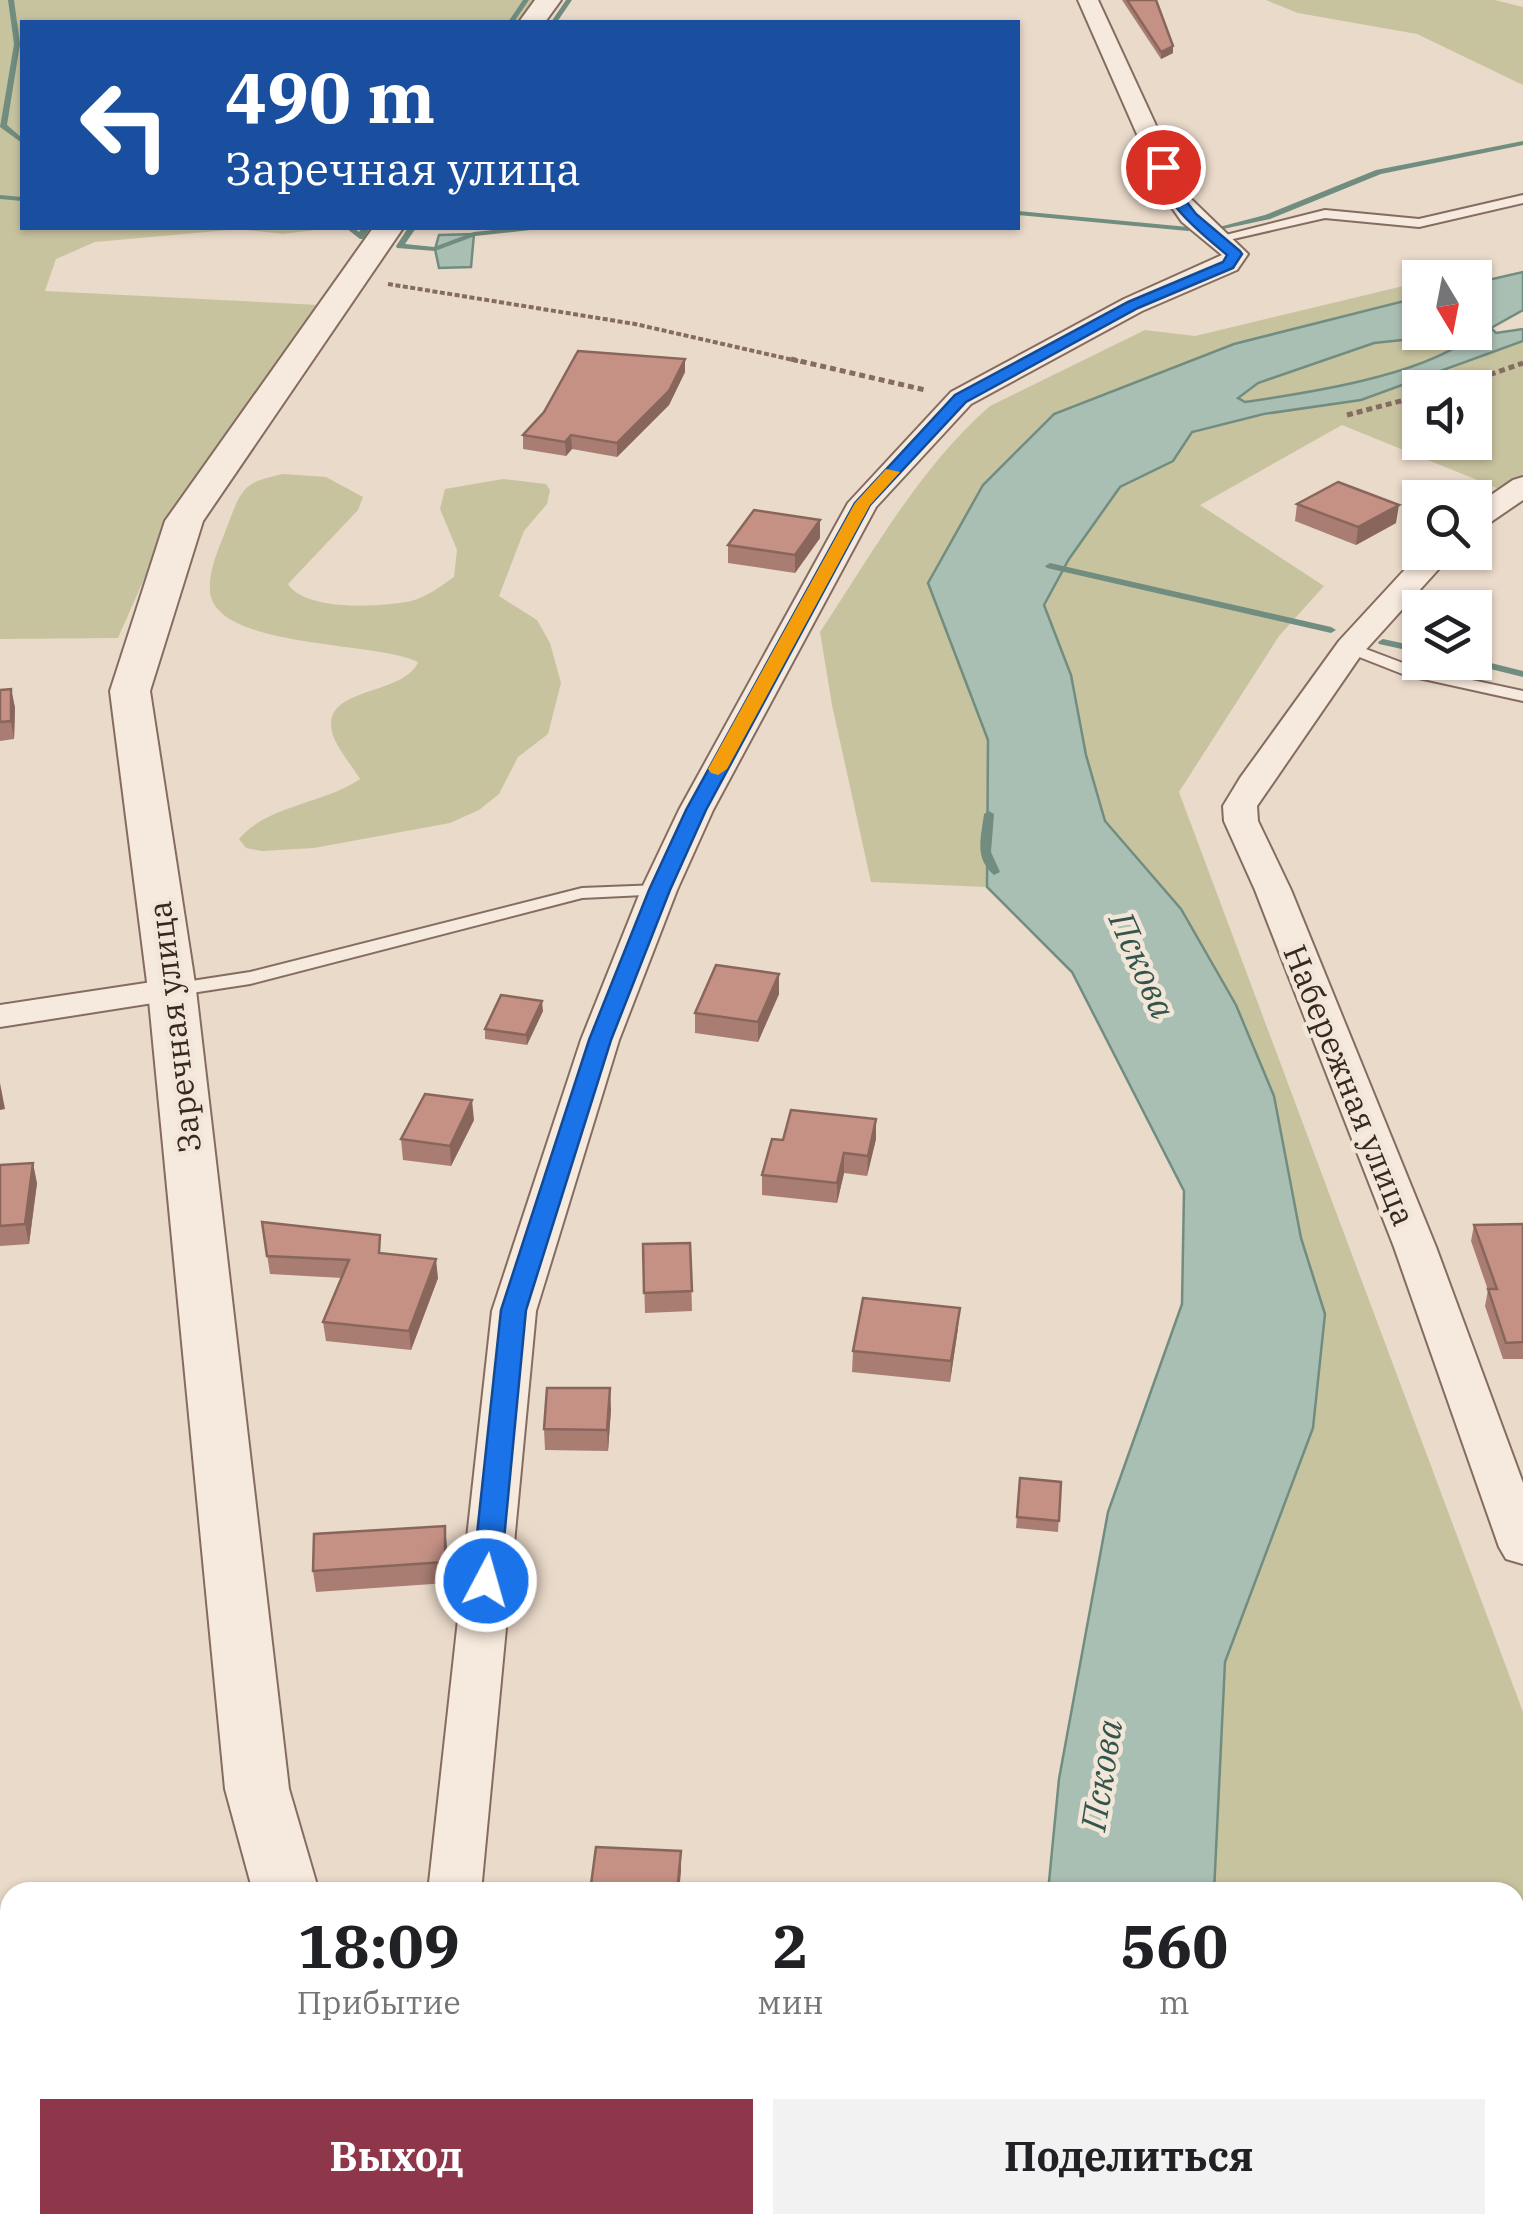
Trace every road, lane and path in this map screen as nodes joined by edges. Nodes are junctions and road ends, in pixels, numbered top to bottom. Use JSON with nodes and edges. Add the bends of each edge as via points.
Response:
{"nodes":[{"id":1,"x":1088,"y":0,"type":"edge"},
{"id":2,"x":1523,"y":199,"type":"edge"},
{"id":3,"x":387,"y":230,"type":"edge"},
{"id":4,"x":1220,"y":238,"type":"junction"},
{"id":5,"x":355,"y":279,"type":"junction"},
{"id":6,"x":1523,"y":363,"type":"edge"},
{"id":7,"x":1492,"y":374,"type":"edge"},
{"id":8,"x":961,"y":398,"type":"junction"},
{"id":9,"x":1402,"y":401,"type":"edge"},
{"id":10,"x":1347,"y":415,"type":"dead end"},
{"id":11,"x":1523,"y":486,"type":"edge"},
{"id":12,"x":1492,"y":508,"type":"edge"},
{"id":13,"x":1422,"y":570,"type":"edge"},
{"id":14,"x":1350,"y":648,"type":"junction"},
{"id":15,"x":1523,"y":696,"type":"edge"},
{"id":16,"x":659,"y":890,"type":"junction"},
{"id":17,"x":172,"y":990,"type":"junction"},
{"id":18,"x":0,"y":1016,"type":"edge"},
{"id":19,"x":1523,"y":1547,"type":"edge"},
{"id":20,"x":283,"y":1882,"type":"edge"},
{"id":21,"x":455,"y":1882,"type":"edge"}],
"edges":[{"from":1,"to":4,"type":"street","via":[[1177,198]]},
{"from":2,"to":4,"type":"lane","via":[[1419,223],[1325,214]]},
{"from":3,"to":5,"type":"street","name":"Заречная улица"},
{"from":4,"to":8,"type":"street","via":[[1235,254],[1228,264],[1133,305]]},
{"from":5,"to":8,"type":"path","via":[[635,324]]},
{"from":5,"to":17,"type":"street","name":"Заречная улица","via":[[184,521],[130,691]]},
{"from":6,"to":7,"type":"path"},
{"from":8,"to":16,"type":"street","via":[[863,503]]},
{"from":9,"to":10,"type":"path"},
{"from":11,"to":12,"type":"street"},
{"from":13,"to":14,"type":"street","name":"Набережная улица"},
{"from":14,"to":15,"type":"lane","via":[[1411,672]]},
{"from":14,"to":19,"type":"street","name":"Набережная улица","via":[[1257,778],[1240,806],[1240,821],[1415,1247]]},
{"from":16,"to":17,"type":"lane","via":[[582,893],[250,978]]},
{"from":16,"to":21,"type":"street","via":[[600,1040],[514,1310]]},
{"from":17,"to":18,"type":"street"},
{"from":17,"to":20,"type":"street","name":"Заречная улица","via":[[257,1789]]}]}
